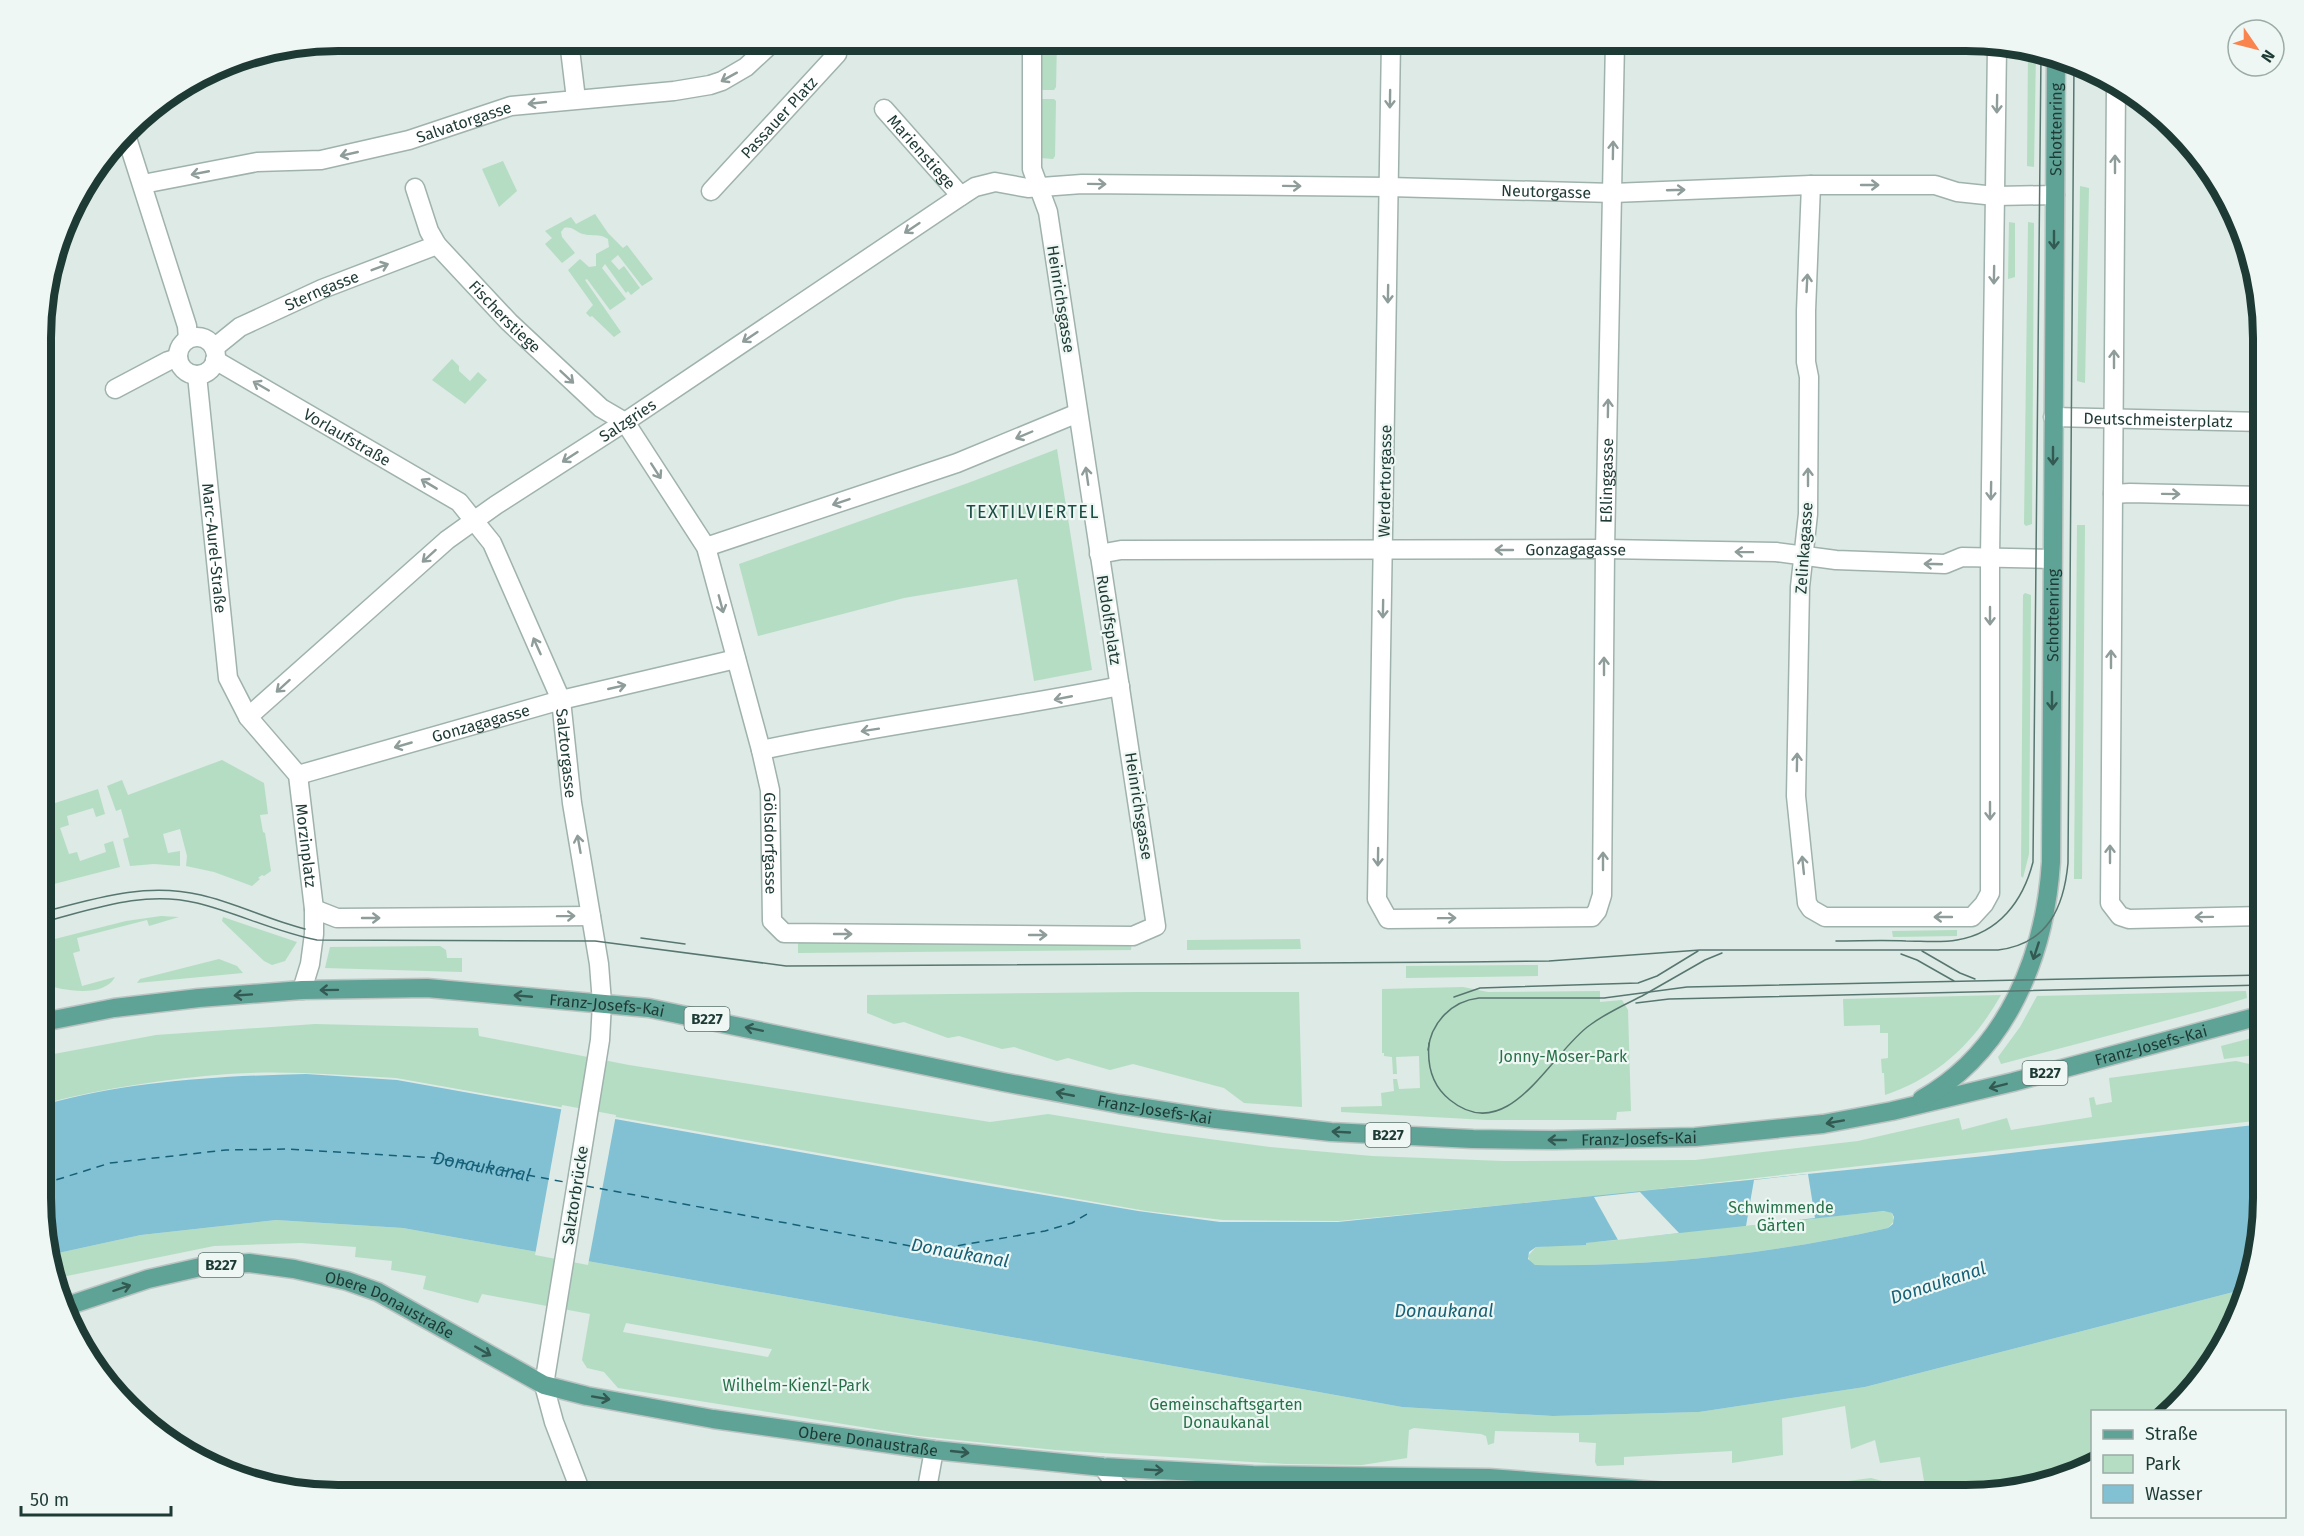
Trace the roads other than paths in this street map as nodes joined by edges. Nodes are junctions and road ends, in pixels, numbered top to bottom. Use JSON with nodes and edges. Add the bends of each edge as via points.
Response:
{"nodes":[{"id":1,"x":570,"y":51,"type":"edge"},
{"id":2,"x":763,"y":51,"type":"edge"},
{"id":3,"x":836,"y":51,"type":"edge"},
{"id":4,"x":1032,"y":51,"type":"edge"},
{"id":5,"x":1391,"y":51,"type":"edge"},
{"id":6,"x":1615,"y":51,"type":"edge"},
{"id":7,"x":1997,"y":53,"type":"edge"},
{"id":8,"x":2056,"y":65,"type":"edge"},
{"id":9,"x":2116,"y":93,"type":"edge"},
{"id":10,"x":576,"y":99,"type":"junction"},
{"id":11,"x":884,"y":108,"type":"dead end"},
{"id":12,"x":128,"y":142,"type":"edge"},
{"id":13,"x":143,"y":184,"type":"junction"},
{"id":14,"x":1811,"y":185,"type":"junction"},
{"id":15,"x":1038,"y":186,"type":"junction"},
{"id":16,"x":1389,"y":187,"type":"junction"},
{"id":17,"x":415,"y":188,"type":"dead end"},
{"id":18,"x":711,"y":190,"type":"dead end"},
{"id":19,"x":1612,"y":193,"type":"junction"},
{"id":20,"x":2055,"y":195,"type":"junction"},
{"id":21,"x":961,"y":196,"type":"junction"},
{"id":22,"x":1995,"y":196,"type":"junction"},
{"id":23,"x":437,"y":245,"type":"junction"},
{"id":24,"x":188,"y":339,"type":"junction"},
{"id":25,"x":215,"y":354,"type":"junction"},
{"id":26,"x":178,"y":358,"type":"junction"},
{"id":27,"x":197,"y":375,"type":"junction"},
{"id":28,"x":115,"y":389,"type":"dead end"},
{"id":29,"x":1078,"y":413,"type":"junction"},
{"id":30,"x":2053,"y":417,"type":"junction"},
{"id":31,"x":2113,"y":418,"type":"junction"},
{"id":32,"x":625,"y":422,"type":"junction"},
{"id":33,"x":2253,"y":422,"type":"edge"},
{"id":34,"x":2113,"y":494,"type":"junction"},
{"id":35,"x":2253,"y":496,"type":"edge"},
{"id":36,"x":475,"y":520,"type":"junction"},
{"id":37,"x":706,"y":547,"type":"junction"},
{"id":38,"x":1605,"y":549,"type":"junction"},
{"id":39,"x":1384,"y":551,"type":"junction"},
{"id":40,"x":1099,"y":554,"type":"junction"},
{"id":41,"x":1802,"y":556,"type":"junction"},
{"id":42,"x":1990,"y":558,"type":"junction"},
{"id":43,"x":2052,"y":559,"type":"junction"},
{"id":44,"x":736,"y":659,"type":"junction"},
{"id":45,"x":1120,"y":687,"type":"junction"},
{"id":46,"x":561,"y":700,"type":"junction"},
{"id":47,"x":248,"y":717,"type":"junction"},
{"id":48,"x":761,"y":750,"type":"junction"},
{"id":49,"x":298,"y":775,"type":"junction"},
{"id":50,"x":314,"y":909,"type":"junction"},
{"id":51,"x":591,"y":916,"type":"junction"},
{"id":52,"x":2253,"y":916,"type":"edge"},
{"id":53,"x":1388,"y":919,"type":"joint"},
{"id":54,"x":784,"y":933,"type":"joint"},
{"id":55,"x":302,"y":990,"type":"junction"},
{"id":56,"x":602,"y":1004,"type":"junction"},
{"id":57,"x":2253,"y":1018,"type":"edge"},
{"id":58,"x":51,"y":1020,"type":"edge"},
{"id":59,"x":1892,"y":1112,"type":"junction"},
{"id":60,"x":72,"y":1304,"type":"edge"},
{"id":61,"x":544,"y":1386,"type":"junction"},
{"id":62,"x":934,"y":1450,"type":"junction"},
{"id":63,"x":1103,"y":1467,"type":"junction"},
{"id":64,"x":578,"y":1485,"type":"edge"},
{"id":65,"x":929,"y":1485,"type":"edge"},
{"id":66,"x":1116,"y":1485,"type":"edge"},
{"id":67,"x":1579,"y":1485,"type":"edge"}],
"edges":[{"from":1,"to":10,"type":"street"},
{"from":2,"to":10,"type":"street","name":"Salvatorgasse","one_way":true,"via":[[746,67],[710,86]]},
{"from":3,"to":18,"type":"street","name":"Passauer Platz"},
{"from":4,"to":15,"type":"street","name":"Heinrichsgasse","via":[[1031,157]]},
{"from":5,"to":16,"type":"street","name":"Werdertorgasse","one_way":true},
{"from":19,"to":6,"type":"street","name":"Eßlinggasse","one_way":true},
{"from":7,"to":22,"type":"street","one_way":true},
{"from":8,"to":20,"type":"main road","name":"Schottenring"},
{"from":31,"to":9,"type":"street","one_way":true},
{"from":10,"to":13,"type":"street","name":"Salvatorgasse","one_way":true,"via":[[510,106],[409,140],[321,160],[257,162]]},
{"from":11,"to":21,"type":"street","name":"Marienstiege"},
{"from":12,"to":13,"type":"street"},
{"from":13,"to":24,"type":"street"},
{"from":19,"to":14,"type":"street","name":"Neutorgasse","one_way":true},
{"from":14,"to":22,"type":"street","name":"Neutorgasse","one_way":true,"via":[[1935,185]]},
{"from":41,"to":14,"type":"street","name":"Zelinkagasse","one_way":true,"via":[[1808,514],[1806,311]]},
{"from":15,"to":16,"type":"street","name":"Neutorgasse","one_way":true},
{"from":15,"to":21,"type":"street","name":"Salzgries","via":[[987,182]]},
{"from":15,"to":29,"type":"street","name":"Heinrichsgasse","via":[[1047,212]]},
{"from":16,"to":19,"type":"street","name":"Neutorgasse"},
{"from":16,"to":39,"type":"street","name":"Werdertorgasse","one_way":true},
{"from":17,"to":23,"type":"street","name":"Fischerstiege"},
{"from":38,"to":19,"type":"street","name":"Eßlinggasse","one_way":true},
{"from":20,"to":22,"type":"street","name":"Neutorgasse"},
{"from":20,"to":30,"type":"main road","name":"Schottenring","one_way":true},
{"from":21,"to":32,"type":"street","name":"Salzgries","one_way":true},
{"from":22,"to":42,"type":"street","one_way":true},
{"from":25,"to":23,"type":"street","name":"Sterngasse","one_way":true,"via":[[240,327],[322,289]]},
{"from":23,"to":32,"type":"street","name":"Fischerstiege","one_way":true,"via":[[509,322],[601,408]]},
{"from":24,"to":25,"type":"street","via":[[205,339]]},
{"from":24,"to":26,"type":"street"},
{"from":25,"to":27,"type":"street","via":[[209,371]]},
{"from":36,"to":25,"type":"street","name":"Vorlaufstraße","one_way":true,"via":[[459,502]]},
{"from":26,"to":27,"type":"street","via":[[183,370]]},
{"from":26,"to":28,"type":"street"},
{"from":27,"to":47,"type":"street","name":"Marc-Aurel-Straße","via":[[228,678]]},
{"from":29,"to":37,"type":"street","one_way":true,"via":[[957,463]]},
{"from":40,"to":29,"type":"street","name":"Rudolfsplatz","one_way":true},
{"from":30,"to":31,"type":"street","name":"Deutschmeisterplatz"},
{"from":30,"to":43,"type":"main road","name":"Schottenring","one_way":true},
{"from":31,"to":33,"type":"street","name":"Deutschmeisterplatz"},
{"from":31,"to":34,"type":"street"},
{"from":32,"to":36,"type":"street","name":"Salzgries","one_way":true},
{"from":32,"to":37,"type":"street","one_way":true},
{"from":34,"to":35,"type":"street","one_way":true},
{"from":52,"to":34,"type":"street","one_way":true,"via":[[2129,919],[2114,911],[2110,903]]},
{"from":46,"to":36,"type":"street","name":"Salztorgasse","one_way":true,"via":[[492,543]]},
{"from":36,"to":47,"type":"street","name":"Salzgries","one_way":true,"via":[[447,540]]},
{"from":37,"to":44,"type":"street","one_way":true},
{"from":38,"to":39,"type":"street","name":"Gonzagagasse","one_way":true},
{"from":41,"to":38,"type":"street","name":"Gonzagagasse","one_way":true,"via":[[1776,552]]},
{"from":53,"to":38,"type":"street","name":"Eßlinggasse","one_way":true,"via":[[1592,917],[1597,911],[1602,895]]},
{"from":39,"to":40,"type":"street","name":"Gonzagagasse","via":[[1121,550]]},
{"from":39,"to":53,"type":"street","name":"Werdertorgasse","one_way":true,"via":[[1377,899]]},
{"from":40,"to":45,"type":"street","name":"Rudolfsplatz"},
{"from":42,"to":41,"type":"street","name":"Gonzagagasse","one_way":true,"via":[[1962,557],[1944,564]]},
{"from":42,"to":41,"type":"street","name":"Zelinkagasse","one_way":true,"via":[[1989,893],[1984,904],[1972,917],[1825,917],[1807,903],[1796,796]]},
{"from":42,"to":43,"type":"street","name":"Gonzagagasse"},
{"from":43,"to":59,"type":"main road","name":"Schottenring","one_way":true,"via":[[2051,862],[2039,940],[2013,1005],[1986,1046],[1935,1091]]},
{"from":46,"to":44,"type":"street","name":"Gonzagagasse","one_way":true},
{"from":44,"to":48,"type":"street"},
{"from":45,"to":48,"type":"street","name":"Rudolfsplatz","one_way":true},
{"from":54,"to":45,"type":"street","name":"Heinrichsgasse","one_way":true,"via":[[1133,936],[1156,926]]},
{"from":46,"to":49,"type":"street","name":"Gonzagagasse","one_way":true},
{"from":51,"to":46,"type":"street","name":"Salztorgasse","one_way":true,"via":[[572,803]]},
{"from":47,"to":49,"type":"street"},
{"from":48,"to":54,"type":"street","name":"Gölsdorfgasse","via":[[770,790],[772,921]]},
{"from":49,"to":50,"type":"street","name":"Morzinplatz"},
{"from":50,"to":51,"type":"street","one_way":true,"via":[[337,918]]},
{"from":50,"to":55,"type":"street","name":"Morzinplatz","via":[[315,934]]},
{"from":51,"to":56,"type":"street","name":"Salztorgasse"},
{"from":56,"to":55,"type":"main road","name":"Franz-Josefs-Kai","number":"B227","one_way":true,"via":[[427,988]]},
{"from":55,"to":58,"type":"main road","name":"Franz-Josefs-Kai","number":"B227","one_way":true,"via":[[114,1008]]},
{"from":59,"to":56,"type":"main road","name":"Franz-Josefs-Kai","number":"B227","one_way":true,"via":[[1823,1124],[1695,1137],[1496,1140],[1331,1132],[1119,1104],[649,1008]]},
{"from":56,"to":61,"type":"street","name":"Salztorbrücke"},
{"from":57,"to":59,"type":"main road","name":"Franz-Josefs-Kai","number":"B227","one_way":true},
{"from":60,"to":61,"type":"main road","name":"Obere Donaustraße","number":"B227","one_way":true,"via":[[148,1279],[206,1266],[249,1263],[294,1269],[378,1292]]},
{"from":61,"to":62,"type":"main road","name":"Obere Donaustraße","number":"B227","one_way":true,"via":[[713,1419]]},
{"from":61,"to":64,"type":"street"},
{"from":62,"to":63,"type":"main road","name":"Obere Donaustraße","number":"B227","one_way":true},
{"from":62,"to":65,"type":"street"},
{"from":63,"to":66,"type":"street"},
{"from":63,"to":67,"type":"main road","name":"Obere Donaustraße","number":"B227","one_way":true,"via":[[1253,1475],[1489,1478]]}]}
